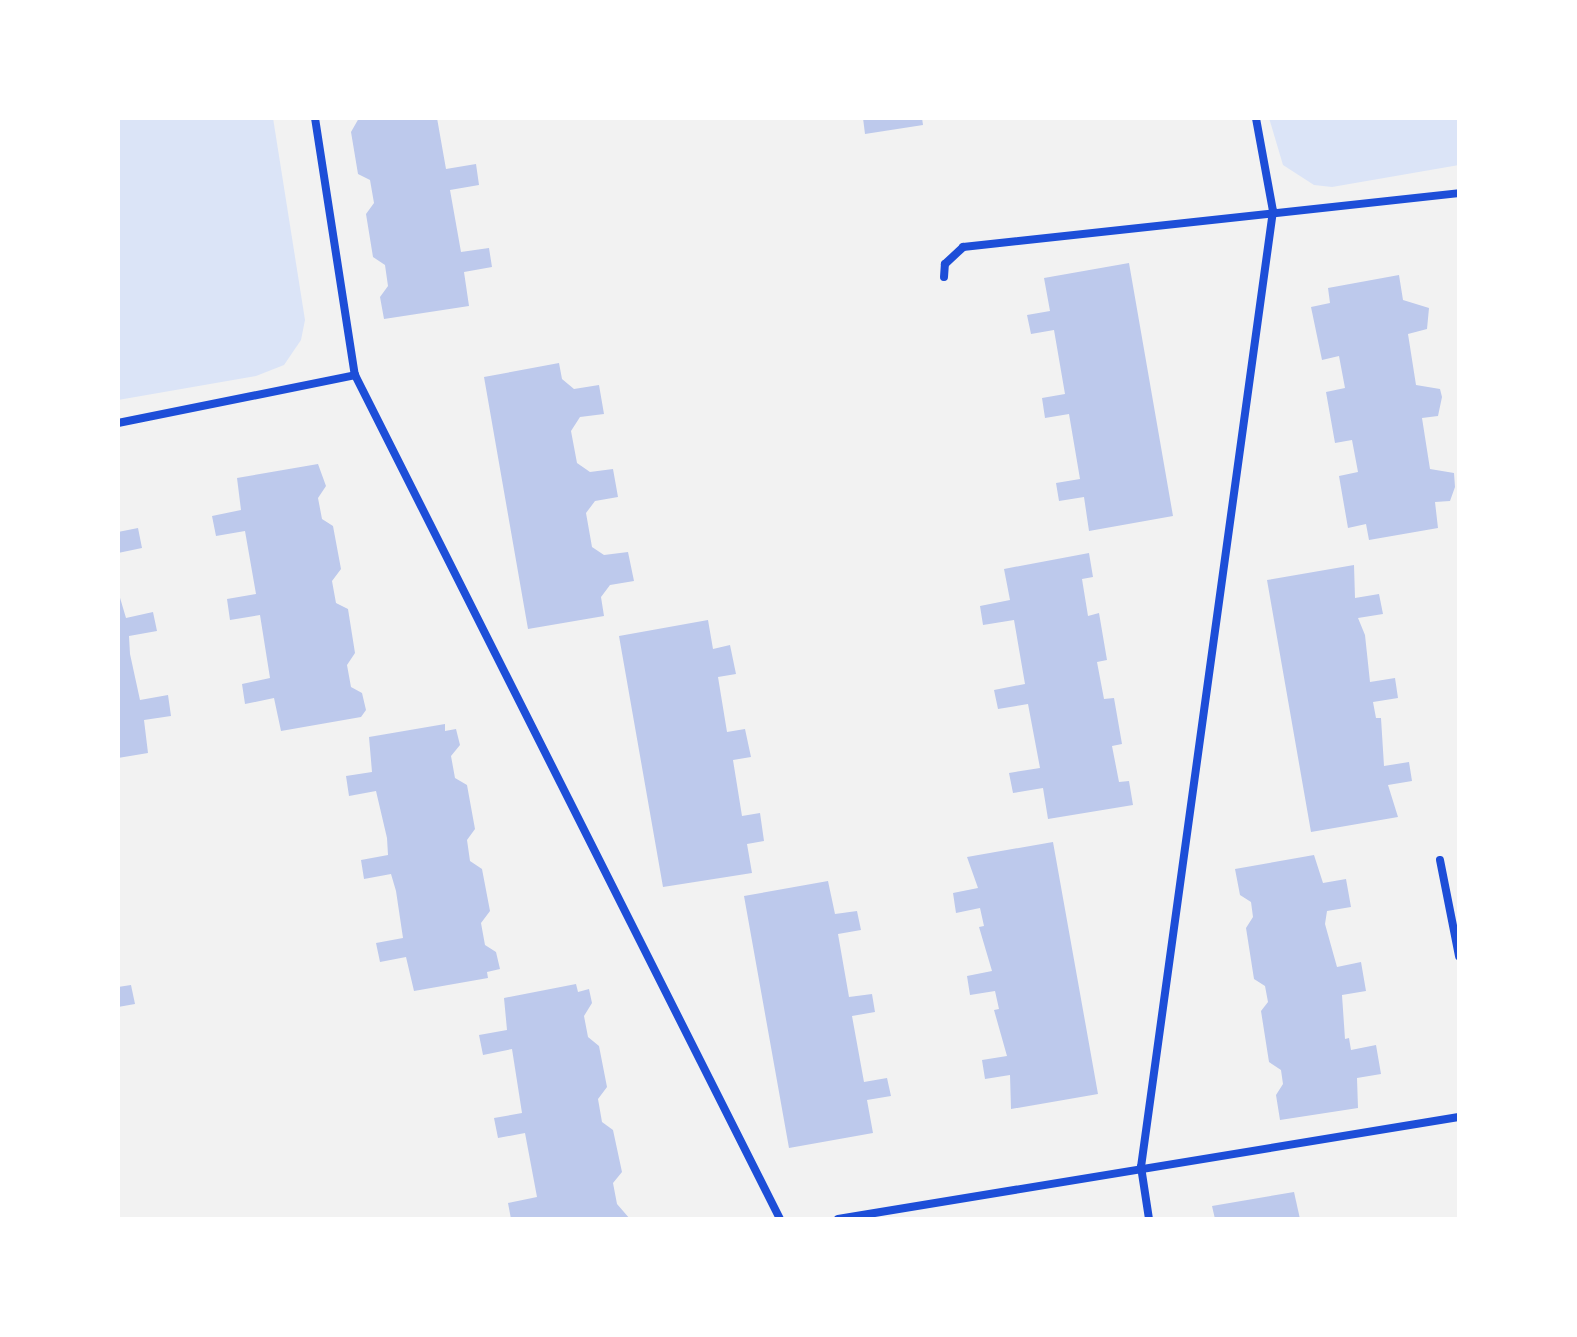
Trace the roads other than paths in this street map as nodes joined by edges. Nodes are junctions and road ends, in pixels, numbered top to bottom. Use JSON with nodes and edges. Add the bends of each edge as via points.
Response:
{"nodes":[{"id":1,"x":315,"y":118,"type":"edge"},
{"id":2,"x":1256,"y":118,"type":"edge"},
{"id":3,"x":1459,"y":193,"type":"edge"},
{"id":4,"x":1273,"y":211,"type":"junction"},
{"id":5,"x":944,"y":277,"type":"dead end"},
{"id":6,"x":355,"y":375,"type":"junction"},
{"id":7,"x":118,"y":423,"type":"edge"},
{"id":8,"x":1440,"y":860,"type":"dead end"},
{"id":9,"x":1459,"y":956,"type":"edge"},
{"id":10,"x":1459,"y":1117,"type":"edge"},
{"id":11,"x":1141,"y":1167,"type":"junction"},
{"id":12,"x":780,"y":1219,"type":"edge"},
{"id":13,"x":838,"y":1219,"type":"edge"},
{"id":14,"x":1149,"y":1219,"type":"edge"}],
"edges":[{"from":1,"to":6,"type":"street"},
{"from":2,"to":4,"type":"street"},
{"from":3,"to":4,"type":"street"},
{"from":4,"to":5,"type":"street","via":[[963,247],[945,264]]},
{"from":4,"to":11,"type":"street"},
{"from":6,"to":7,"type":"street"},
{"from":6,"to":12,"type":"street"},
{"from":8,"to":9,"type":"street"},
{"from":10,"to":11,"type":"street","via":[[1347,1139]]},
{"from":11,"to":13,"type":"street"},
{"from":11,"to":14,"type":"street"}]}
